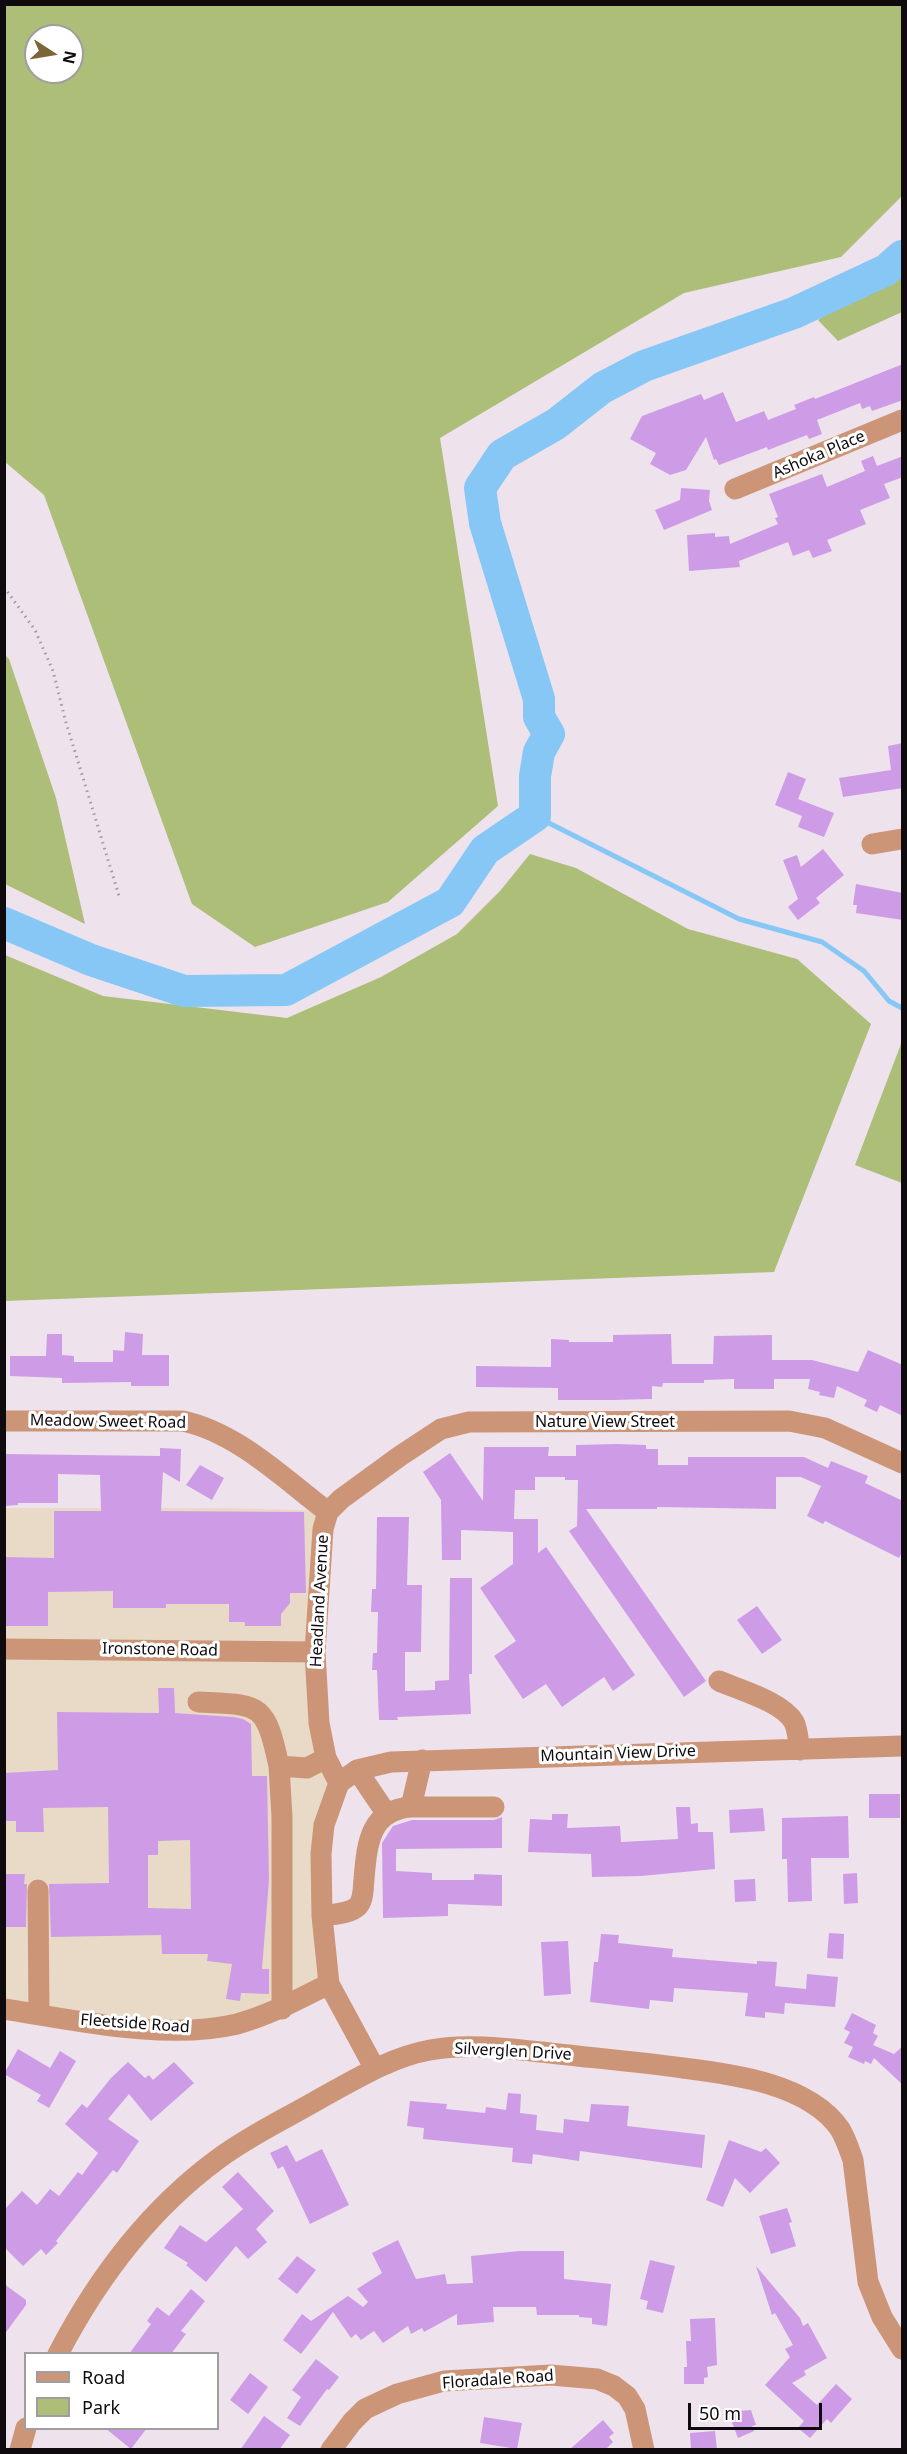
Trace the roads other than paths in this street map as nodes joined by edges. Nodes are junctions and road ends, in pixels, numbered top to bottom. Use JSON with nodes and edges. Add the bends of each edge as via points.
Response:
{"nodes":[{"id":1,"x":903,"y":420,"type":"edge"},
{"id":2,"x":735,"y":489,"type":"dead end"},
{"id":3,"x":903,"y":839,"type":"edge"},
{"id":4,"x":872,"y":844,"type":"dead end"},
{"id":5,"x":4,"y":1421,"type":"edge"},
{"id":6,"x":903,"y":1463,"type":"edge"},
{"id":7,"x":328,"y":1512,"type":"junction"},
{"id":8,"x":4,"y":1649,"type":"edge"},
{"id":9,"x":315,"y":1652,"type":"junction"},
{"id":10,"x":719,"y":1681,"type":"dead end"},
{"id":11,"x":198,"y":1702,"type":"dead end"},
{"id":12,"x":903,"y":1746,"type":"edge"},
{"id":13,"x":800,"y":1750,"type":"junction"},
{"id":14,"x":326,"y":1758,"type":"junction"},
{"id":15,"x":422,"y":1761,"type":"junction"},
{"id":16,"x":279,"y":1766,"type":"junction"},
{"id":17,"x":357,"y":1770,"type":"junction"},
{"id":18,"x":339,"y":1783,"type":"junction"},
{"id":19,"x":411,"y":1807,"type":"junction"},
{"id":20,"x":494,"y":1807,"type":"dead end"},
{"id":21,"x":386,"y":1813,"type":"junction"},
{"id":22,"x":38,"y":1890,"type":"dead end"},
{"id":23,"x":322,"y":1916,"type":"junction"},
{"id":24,"x":329,"y":1984,"type":"junction"},
{"id":25,"x":4,"y":2009,"type":"edge"},
{"id":26,"x":282,"y":2009,"type":"junction"},
{"id":27,"x":39,"y":2014,"type":"junction"},
{"id":28,"x":375,"y":2069,"type":"junction"},
{"id":29,"x":903,"y":2349,"type":"edge"},
{"id":30,"x":59,"y":2352,"type":"edge"},
{"id":31,"x":25,"y":2430,"type":"edge"},
{"id":32,"x":20,"y":2450,"type":"edge"},
{"id":33,"x":331,"y":2450,"type":"edge"},
{"id":34,"x":644,"y":2450,"type":"edge"}],
"edges":[{"from":1,"to":2,"type":"street","name":"Ashoka Place"},
{"from":3,"to":4,"type":"street"},
{"from":5,"to":7,"type":"street","name":"Meadow Sweet Road","via":[[183,1421],[203,1425],[222,1433]]},
{"from":6,"to":7,"type":"street","name":"Nature View Street","via":[[825,1428],[789,1421],[469,1422],[441,1429],[421,1441]]},
{"from":7,"to":9,"type":"street","name":"Headland Avenue","via":[[323,1529]]},
{"from":8,"to":9,"type":"street","name":"Ironstone Road"},
{"from":9,"to":14,"type":"street","name":"Headland Avenue"},
{"from":10,"to":13,"type":"street","via":[[787,1713],[796,1726]]},
{"from":11,"to":16,"type":"street","via":[[243,1704],[260,1713],[272,1731]]},
{"from":12,"to":13,"type":"street","name":"Mountain View Drive"},
{"from":13,"to":15,"type":"street","name":"Mountain View Drive"},
{"from":14,"to":16,"type":"street","via":[[307,1768]]},
{"from":14,"to":18,"type":"street","name":"Headland Avenue"},
{"from":15,"to":17,"type":"street","name":"Mountain View Drive","via":[[391,1762]]},
{"from":15,"to":19,"type":"street"},
{"from":16,"to":26,"type":"street"},
{"from":17,"to":18,"type":"street","name":"Mountain View Drive"},
{"from":17,"to":21,"type":"street"},
{"from":18,"to":23,"type":"street","via":[[324,1825]]},
{"from":19,"to":20,"type":"street"},
{"from":19,"to":21,"type":"street"},
{"from":21,"to":23,"type":"street","via":[[376,1824],[369,1843],[359,1905]]},
{"from":22,"to":27,"type":"street"},
{"from":23,"to":24,"type":"street"},
{"from":24,"to":26,"type":"street","name":"Fleetside Road"},
{"from":24,"to":28,"type":"street"},
{"from":25,"to":27,"type":"street","name":"Fleetside Road"},
{"from":26,"to":27,"type":"street","name":"Fleetside Road","via":[[237,2024],[162,2030]]},
{"from":28,"to":29,"type":"street","name":"Silverglen Drive","via":[[433,2049],[490,2048],[703,2070],[766,2083],[792,2093],[829,2117],[846,2141],[853,2160],[868,2282],[882,2317]]},
{"from":28,"to":30,"type":"street","name":"Silverglen Drive","via":[[251,2137],[193,2178],[117,2261]]},
{"from":31,"to":32,"type":"street"},
{"from":33,"to":34,"type":"street","name":"Floradale Road","via":[[365,2409],[397,2394],[444,2381],[551,2375],[597,2379],[627,2396],[635,2409]]}]}
